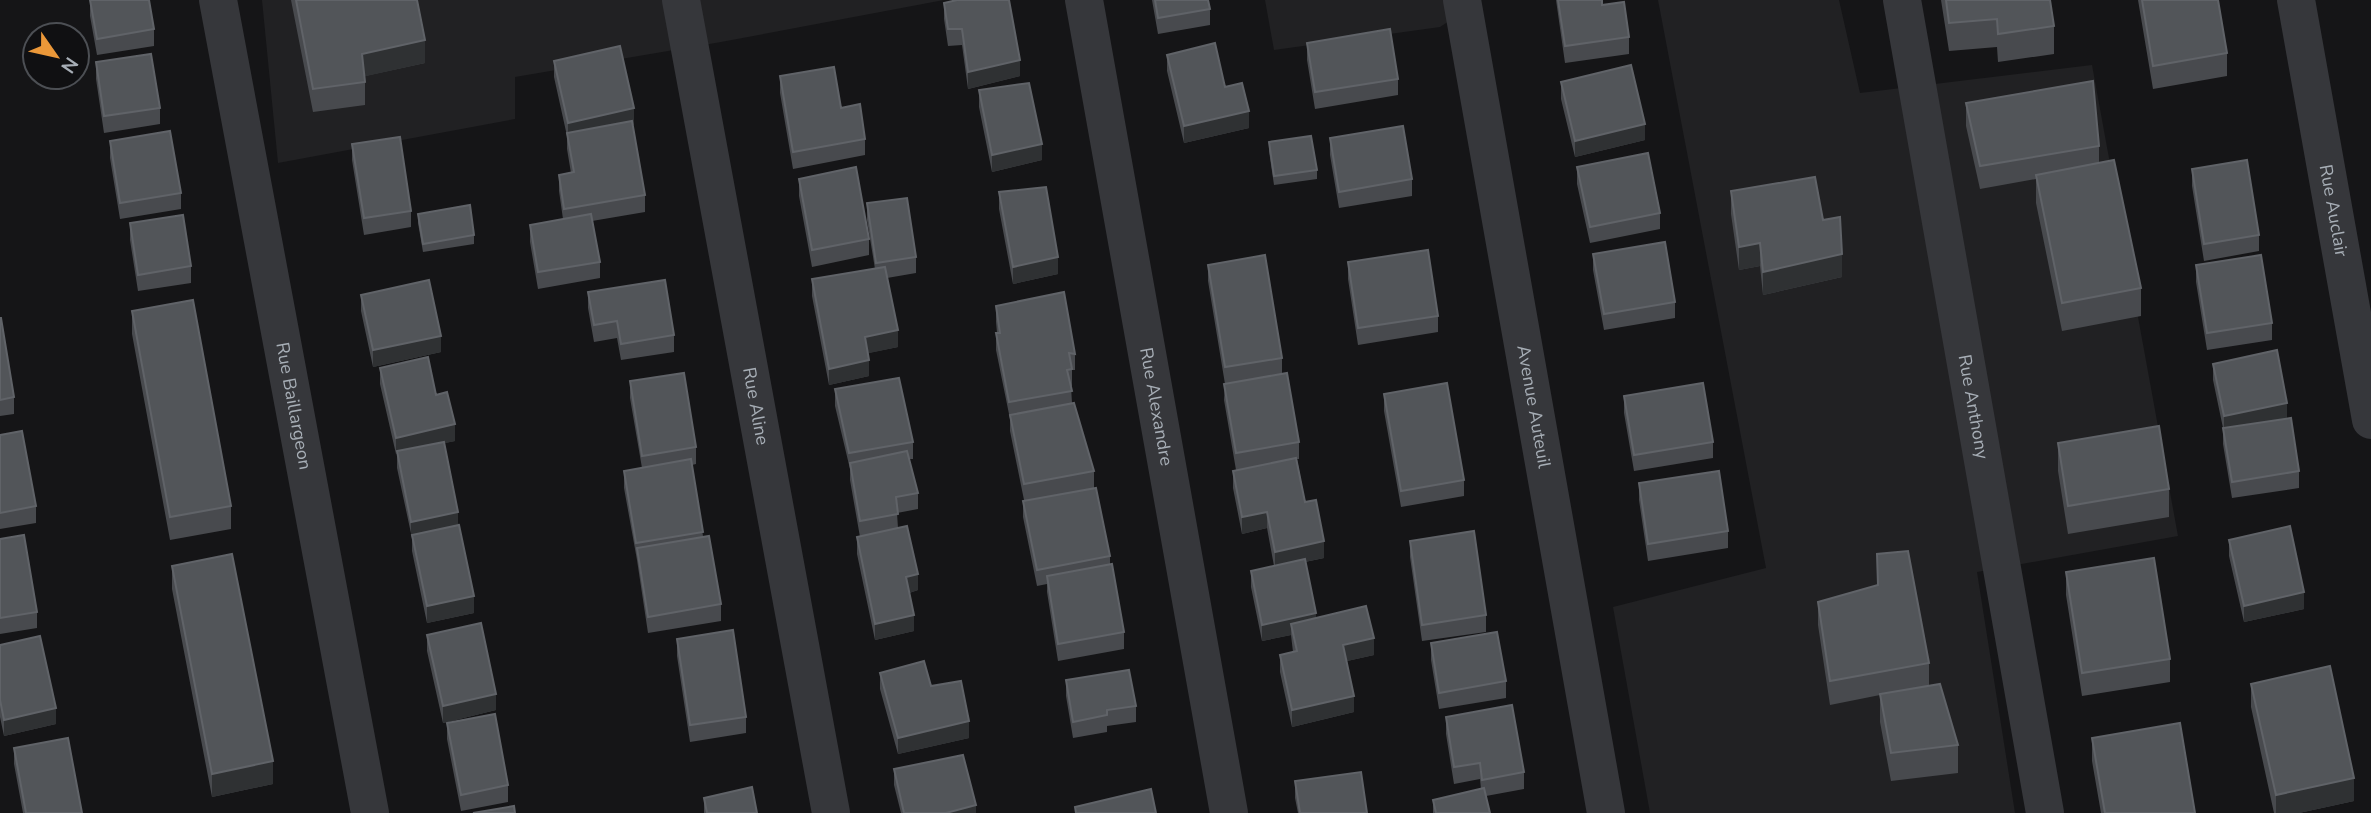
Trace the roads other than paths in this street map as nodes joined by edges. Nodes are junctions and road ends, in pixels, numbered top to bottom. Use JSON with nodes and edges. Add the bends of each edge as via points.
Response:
{"nodes":[{"id":1,"x":218,"y":0,"type":"edge"},
{"id":2,"x":681,"y":0,"type":"edge"},
{"id":3,"x":1084,"y":0,"type":"edge"},
{"id":4,"x":1462,"y":0,"type":"edge"},
{"id":5,"x":1902,"y":0,"type":"edge"},
{"id":6,"x":2296,"y":0,"type":"edge"},
{"id":7,"x":2371,"y":420,"type":"edge"},
{"id":8,"x":370,"y":813,"type":"edge"},
{"id":9,"x":831,"y":813,"type":"edge"},
{"id":10,"x":1229,"y":813,"type":"edge"},
{"id":11,"x":1606,"y":813,"type":"edge"},
{"id":12,"x":2045,"y":813,"type":"edge"}],
"edges":[{"from":1,"to":8,"type":"street","name":"Rue Baillargeon"},
{"from":2,"to":9,"type":"street","name":"Rue Aline"},
{"from":3,"to":10,"type":"street","name":"Rue Alexandre"},
{"from":4,"to":11,"type":"street","name":"Avenue Auteuil"},
{"from":5,"to":12,"type":"street","name":"Rue Anthony"},
{"from":6,"to":7,"type":"street","name":"Rue Auclair"}]}
